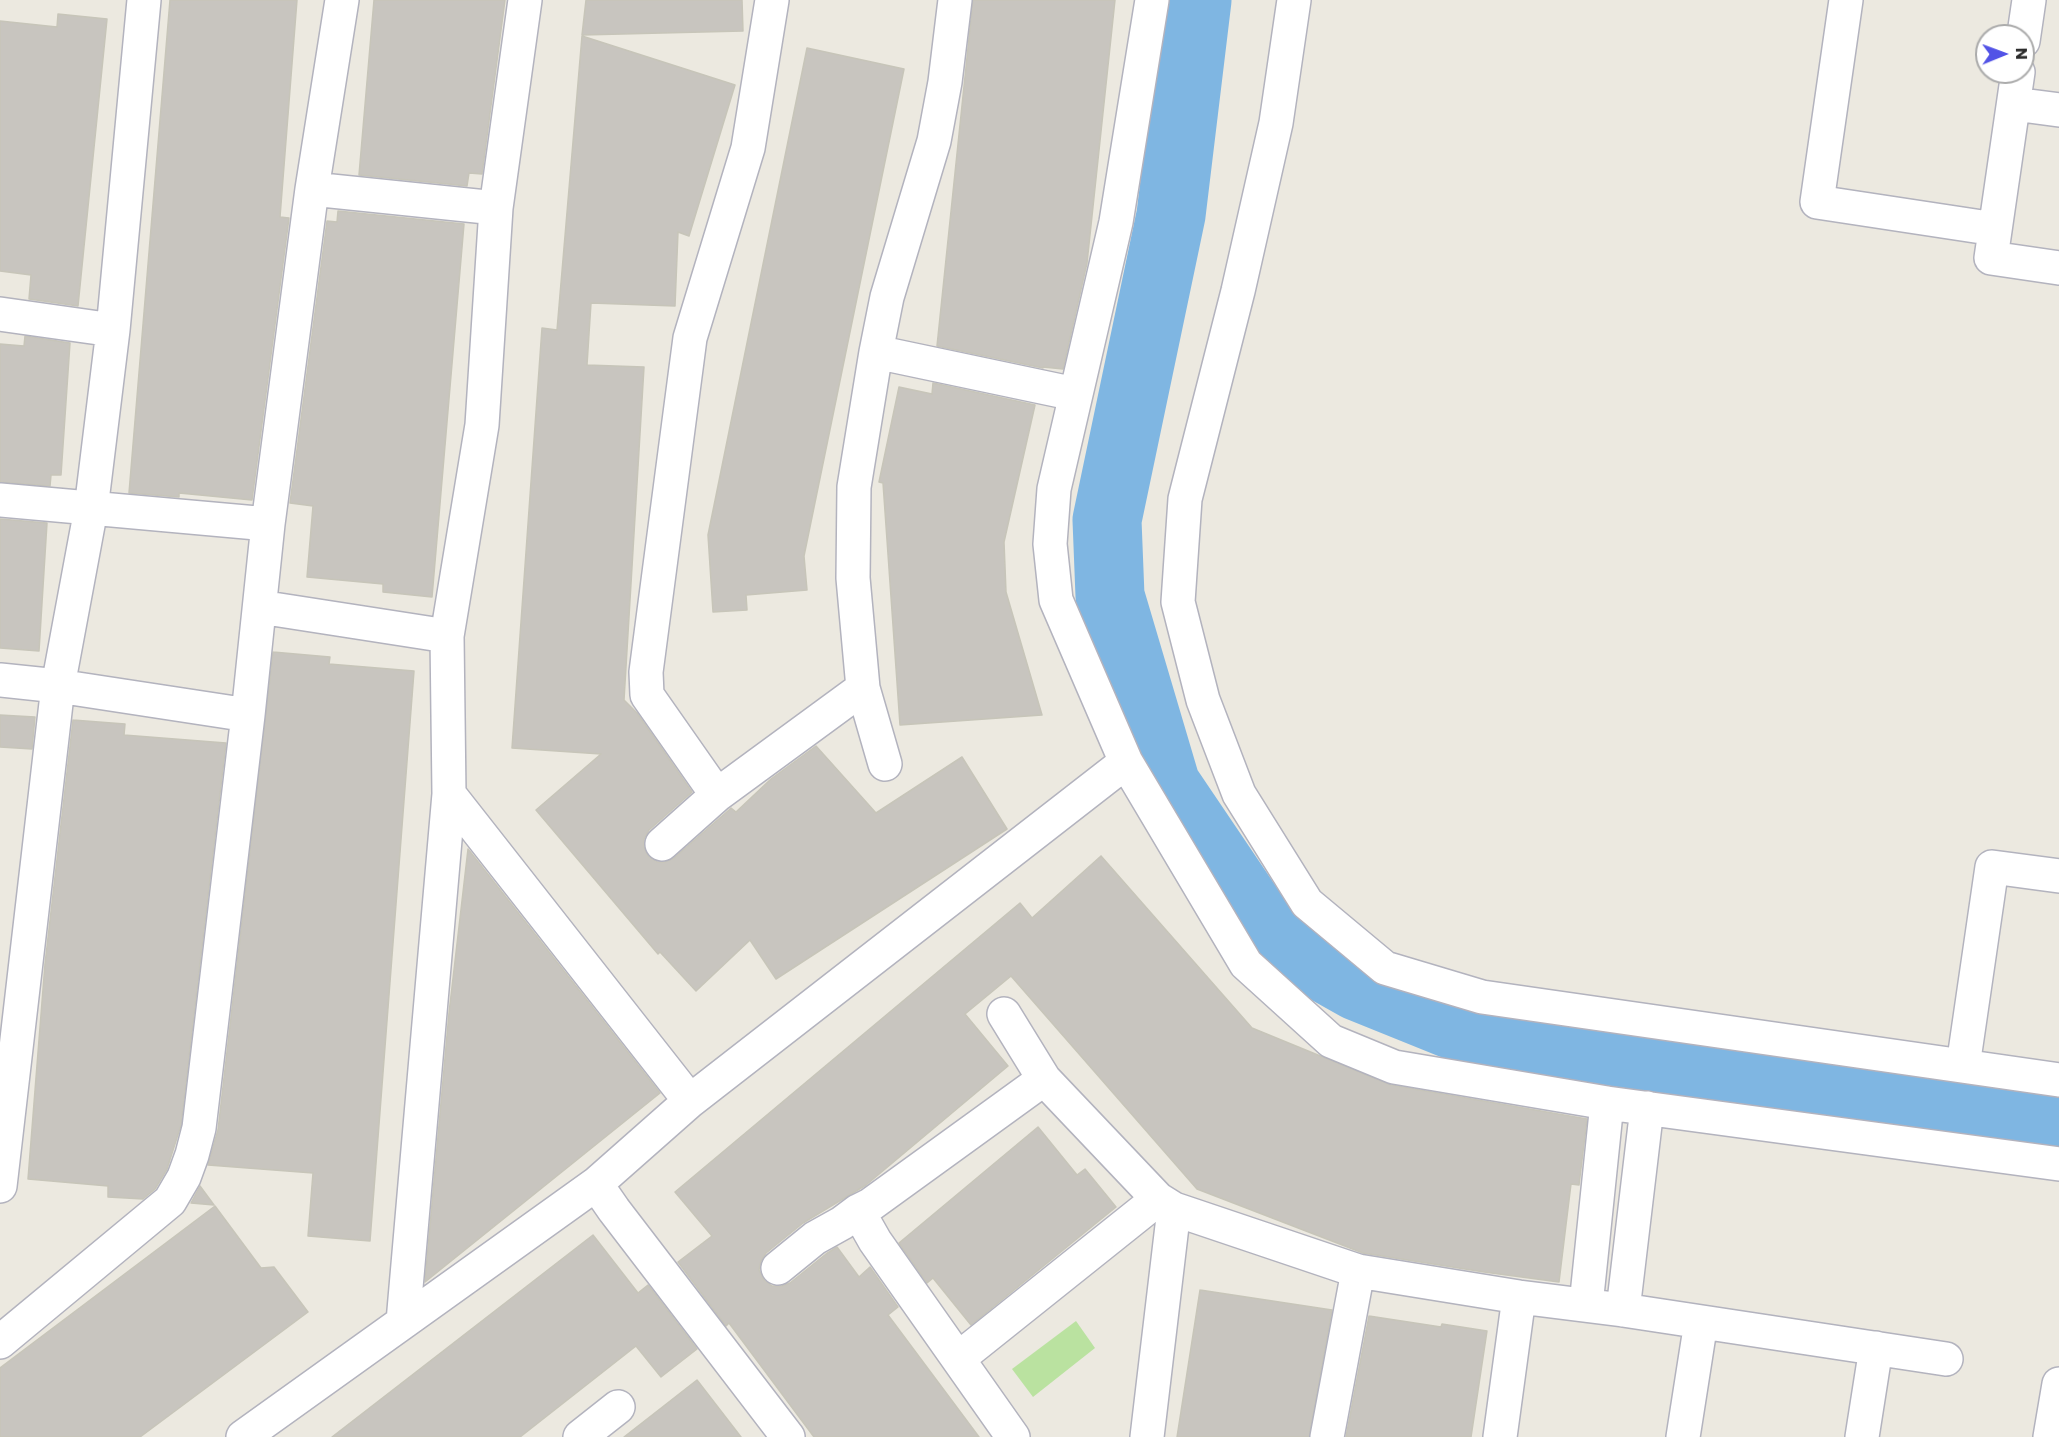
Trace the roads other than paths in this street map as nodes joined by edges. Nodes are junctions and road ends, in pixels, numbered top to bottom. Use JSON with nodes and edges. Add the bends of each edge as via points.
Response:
{"nodes":[{"id":1,"x":144,"y":0,"type":"edge"},
{"id":2,"x":342,"y":0,"type":"edge"},
{"id":3,"x":525,"y":0,"type":"edge"},
{"id":4,"x":772,"y":0,"type":"edge"},
{"id":5,"x":956,"y":0,"type":"edge"},
{"id":6,"x":1152,"y":0,"type":"edge"},
{"id":7,"x":1294,"y":0,"type":"edge"},
{"id":8,"x":1846,"y":0,"type":"edge"},
{"id":9,"x":2029,"y":0,"type":"edge"},
{"id":10,"x":2025,"y":24,"type":"edge"},
{"id":11,"x":2016,"y":84,"type":"edge"},
{"id":12,"x":2014,"y":104,"type":"junction"},
{"id":13,"x":2059,"y":110,"type":"edge"},
{"id":14,"x":312,"y":189,"type":"junction"},
{"id":15,"x":496,"y":208,"type":"junction"},
{"id":16,"x":1995,"y":229,"type":"junction"},
{"id":17,"x":2059,"y":268,"type":"edge"},
{"id":18,"x":0,"y":314,"type":"edge"},
{"id":19,"x":113,"y":330,"type":"junction"},
{"id":20,"x":876,"y":352,"type":"junction"},
{"id":21,"x":1075,"y":394,"type":"junction"},
{"id":22,"x":0,"y":500,"type":"edge"},
{"id":23,"x":91,"y":509,"type":"junction"},
{"id":24,"x":268,"y":524,"type":"junction"},
{"id":25,"x":260,"y":607,"type":"junction"},
{"id":26,"x":447,"y":636,"type":"junction"},
{"id":27,"x":0,"y":680,"type":"edge"},
{"id":28,"x":58,"y":686,"type":"junction"},
{"id":29,"x":863,"y":688,"type":"junction"},
{"id":30,"x":248,"y":715,"type":"junction"},
{"id":31,"x":1126,"y":762,"type":"junction"},
{"id":32,"x":885,"y":765,"type":"dead end"},
{"id":33,"x":449,"y":794,"type":"junction"},
{"id":34,"x":717,"y":795,"type":"junction"},
{"id":35,"x":662,"y":844,"type":"dead end"},
{"id":36,"x":2059,"y":876,"type":"edge"},
{"id":37,"x":1004,"y":1014,"type":"dead end"},
{"id":38,"x":1963,"y":1066,"type":"junction"},
{"id":39,"x":1044,"y":1079,"type":"junction"},
{"id":40,"x":2059,"y":1080,"type":"edge"},
{"id":41,"x":690,"y":1101,"type":"junction"},
{"id":42,"x":1607,"y":1103,"type":"junction"},
{"id":43,"x":1647,"y":1108,"type":"junction"},
{"id":44,"x":2059,"y":1164,"type":"edge"},
{"id":45,"x":596,"y":1184,"type":"junction"},
{"id":46,"x":0,"y":1186,"type":"edge"},
{"id":47,"x":1166,"y":1204,"type":"junction"},
{"id":48,"x":858,"y":1211,"type":"junction"},
{"id":49,"x":778,"y":1268,"type":"dead end"},
{"id":50,"x":1358,"y":1270,"type":"junction"},
{"id":51,"x":1519,"y":1297,"type":"junction"},
{"id":52,"x":1586,"y":1305,"type":"junction"},
{"id":53,"x":1623,"y":1310,"type":"junction"},
{"id":54,"x":403,"y":1322,"type":"junction"},
{"id":55,"x":1701,"y":1322,"type":"junction"},
{"id":56,"x":0,"y":1342,"type":"edge"},
{"id":57,"x":1876,"y":1348,"type":"junction"},
{"id":58,"x":959,"y":1358,"type":"junction"},
{"id":59,"x":1946,"y":1359,"type":"dead end"},
{"id":60,"x":2059,"y":1384,"type":"edge"},
{"id":61,"x":618,"y":1407,"type":"dead end"},
{"id":62,"x":243,"y":1437,"type":"edge"},
{"id":63,"x":580,"y":1437,"type":"edge"},
{"id":64,"x":788,"y":1437,"type":"edge"},
{"id":65,"x":1013,"y":1437,"type":"edge"},
{"id":66,"x":1147,"y":1437,"type":"edge"},
{"id":67,"x":1327,"y":1437,"type":"edge"},
{"id":68,"x":1500,"y":1437,"type":"edge"},
{"id":69,"x":1683,"y":1437,"type":"edge"},
{"id":70,"x":1863,"y":1437,"type":"edge"},
{"id":71,"x":2050,"y":1437,"type":"edge"}],
"edges":[{"from":1,"to":19,"type":"street"},
{"from":2,"to":14,"type":"street"},
{"from":3,"to":15,"type":"street"},
{"from":4,"to":34,"type":"street","via":[[748,148],[690,338],[646,672],[648,695]]},
{"from":5,"to":20,"type":"street","via":[[934,141],[887,297]]},
{"from":6,"to":21,"type":"street","via":[[1116,222]]},
{"from":7,"to":38,"type":"street","via":[[1276,123],[1185,499],[1178,602],[1203,700],[1239,794],[1307,903],[1385,968],[1482,997]]},
{"from":8,"to":16,"type":"street","via":[[1817,202]]},
{"from":9,"to":10,"type":"street"},
{"from":11,"to":12,"type":"street"},
{"from":12,"to":13,"type":"street"},
{"from":12,"to":16,"type":"street"},
{"from":14,"to":15,"type":"street"},
{"from":14,"to":24,"type":"street"},
{"from":15,"to":26,"type":"street","via":[[482,425]]},
{"from":16,"to":17,"type":"street","via":[[1991,258]]},
{"from":18,"to":19,"type":"street"},
{"from":19,"to":23,"type":"street"},
{"from":20,"to":21,"type":"street"},
{"from":20,"to":29,"type":"street","via":[[854,487],[853,579]]},
{"from":21,"to":31,"type":"street","via":[[1054,489],[1050,544],[1056,600]]},
{"from":22,"to":23,"type":"street"},
{"from":23,"to":24,"type":"street"},
{"from":23,"to":28,"type":"street"},
{"from":24,"to":25,"type":"street"},
{"from":25,"to":26,"type":"street"},
{"from":25,"to":30,"type":"street"},
{"from":26,"to":33,"type":"street"},
{"from":27,"to":28,"type":"street"},
{"from":28,"to":30,"type":"street"},
{"from":28,"to":46,"type":"street"},
{"from":29,"to":32,"type":"street"},
{"from":29,"to":34,"type":"street"},
{"from":30,"to":56,"type":"street","via":[[199,1128],[188,1166],[170,1201]]},
{"from":31,"to":41,"type":"street"},
{"from":31,"to":42,"type":"street","via":[[1246,964],[1331,1041],[1394,1067]]},
{"from":33,"to":41,"type":"street"},
{"from":33,"to":54,"type":"street"},
{"from":34,"to":35,"type":"street"},
{"from":36,"to":38,"type":"street","via":[[1992,867]]},
{"from":37,"to":39,"type":"street"},
{"from":38,"to":40,"type":"street"},
{"from":39,"to":47,"type":"street"},
{"from":39,"to":48,"type":"street"},
{"from":41,"to":45,"type":"street"},
{"from":42,"to":43,"type":"street"},
{"from":42,"to":52,"type":"street"},
{"from":43,"to":44,"type":"street"},
{"from":43,"to":53,"type":"street"},
{"from":45,"to":54,"type":"street"},
{"from":45,"to":64,"type":"street"},
{"from":47,"to":50,"type":"street"},
{"from":47,"to":58,"type":"street"},
{"from":47,"to":66,"type":"street"},
{"from":48,"to":49,"type":"street"},
{"from":48,"to":58,"type":"street"},
{"from":50,"to":51,"type":"street"},
{"from":50,"to":67,"type":"street"},
{"from":51,"to":52,"type":"street"},
{"from":51,"to":68,"type":"street"},
{"from":52,"to":53,"type":"street"},
{"from":53,"to":55,"type":"street"},
{"from":54,"to":62,"type":"street"},
{"from":55,"to":57,"type":"street"},
{"from":55,"to":69,"type":"street"},
{"from":57,"to":59,"type":"street"},
{"from":57,"to":70,"type":"street"},
{"from":58,"to":65,"type":"street"},
{"from":60,"to":71,"type":"street"},
{"from":61,"to":63,"type":"street"}]}
